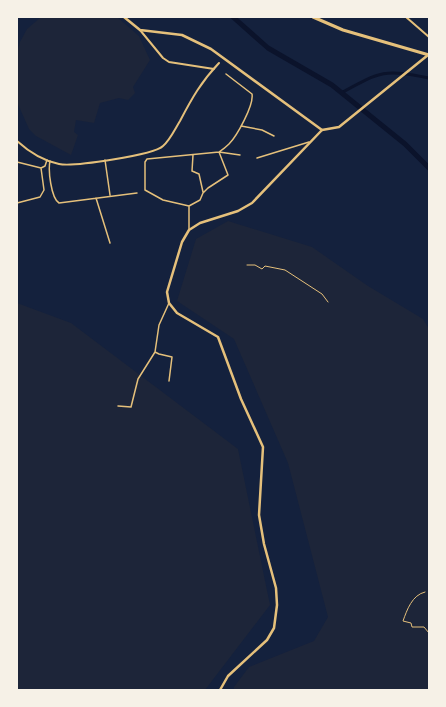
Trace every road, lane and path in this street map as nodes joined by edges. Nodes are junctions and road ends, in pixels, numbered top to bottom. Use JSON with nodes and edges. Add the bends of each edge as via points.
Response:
{"nodes":[{"id":1,"x":124,"y":17,"type":"edge"},
{"id":2,"x":313,"y":17,"type":"edge"},
{"id":3,"x":406,"y":17,"type":"edge"},
{"id":4,"x":140,"y":30,"type":"junction"},
{"id":5,"x":429,"y":37,"type":"edge"},
{"id":6,"x":429,"y":54,"type":"edge"},
{"id":7,"x":219,"y":63,"type":"dead end"},
{"id":8,"x":214,"y":69,"type":"junction"},
{"id":9,"x":226,"y":74,"type":"dead end"},
{"id":10,"x":241,"y":126,"type":"junction"},
{"id":11,"x":322,"y":130,"type":"junction"},
{"id":12,"x":274,"y":136,"type":"dead end"},
{"id":13,"x":17,"y":141,"type":"edge"},
{"id":14,"x":311,"y":141,"type":"junction"},
{"id":15,"x":219,"y":152,"type":"junction"},
{"id":16,"x":192,"y":155,"type":"junction"},
{"id":17,"x":240,"y":155,"type":"dead end"},
{"id":18,"x":257,"y":158,"type":"dead end"},
{"id":19,"x":104,"y":160,"type":"junction"},
{"id":20,"x":49,"y":161,"type":"junction"},
{"id":21,"x":17,"y":162,"type":"edge"},
{"id":22,"x":41,"y":168,"type":"junction"},
{"id":23,"x":137,"y":193,"type":"dead end"},
{"id":24,"x":203,"y":193,"type":"junction"},
{"id":25,"x":110,"y":195,"type":"junction"},
{"id":26,"x":96,"y":198,"type":"junction"},
{"id":27,"x":17,"y":203,"type":"edge"},
{"id":28,"x":189,"y":206,"type":"junction"},
{"id":29,"x":189,"y":230,"type":"junction"},
{"id":30,"x":110,"y":243,"type":"dead end"},
{"id":31,"x":247,"y":265,"type":"dead end"},
{"id":32,"x":328,"y":302,"type":"dead end"},
{"id":33,"x":169,"y":303,"type":"junction"},
{"id":34,"x":156,"y":352,"type":"junction"},
{"id":35,"x":169,"y":381,"type":"dead end"},
{"id":36,"x":118,"y":406,"type":"dead end"},
{"id":37,"x":425,"y":592,"type":"dead end"},
{"id":38,"x":429,"y":633,"type":"edge"},
{"id":39,"x":220,"y":690,"type":"edge"}],
"edges":[{"from":1,"to":4,"type":"main road"},
{"from":2,"to":6,"type":"highway","via":[[343,30]]},
{"from":3,"to":5,"type":"street"},
{"from":4,"to":8,"type":"street","via":[[169,62]]},
{"from":4,"to":11,"type":"main road","via":[[182,35],[211,49]]},
{"from":6,"to":11,"type":"main road","via":[[348,121],[336,129]]},
{"from":7,"to":8,"type":"street"},
{"from":8,"to":19,"type":"street","via":[[204,79],[163,147],[154,152]]},
{"from":9,"to":10,"type":"street","via":[[252,94],[252,103]]},
{"from":10,"to":12,"type":"street","via":[[262,130]]},
{"from":10,"to":15,"type":"street","via":[[229,144]]},
{"from":11,"to":14,"type":"main road"},
{"from":13,"to":20,"type":"street"},
{"from":14,"to":18,"type":"street"},
{"from":14,"to":29,"type":"main road","via":[[252,203],[238,211],[200,223]]},
{"from":15,"to":16,"type":"street"},
{"from":15,"to":17,"type":"street"},
{"from":15,"to":24,"type":"street","via":[[228,175]]},
{"from":16,"to":24,"type":"street","via":[[192,170],[199,174]]},
{"from":16,"to":28,"type":"street","via":[[147,159],[145,162],[145,190],[163,200]]},
{"from":19,"to":20,"type":"street","via":[[71,165]]},
{"from":19,"to":25,"type":"street"},
{"from":20,"to":22,"type":"street"},
{"from":20,"to":26,"type":"street","via":[[54,198],[57,202]]},
{"from":21,"to":22,"type":"street"},
{"from":22,"to":27,"type":"street","via":[[44,190],[40,197]]},
{"from":23,"to":25,"type":"street"},
{"from":24,"to":28,"type":"street","via":[[200,200]]},
{"from":25,"to":26,"type":"street"},
{"from":26,"to":30,"type":"street"},
{"from":28,"to":29,"type":"street"},
{"from":29,"to":33,"type":"main road","via":[[182,242],[168,285]]},
{"from":31,"to":32,"type":"path","via":[[255,265],[262,269],[264,266],[285,270],[322,294]]},
{"from":33,"to":34,"type":"street","via":[[159,325]]},
{"from":33,"to":39,"type":"main road","via":[[177,313],[218,337],[241,399],[263,447],[259,515],[276,588],[276,621],[267,640],[228,676]]},
{"from":34,"to":35,"type":"street","via":[[172,357]]},
{"from":34,"to":36,"type":"street","via":[[138,379],[132,407]]},
{"from":37,"to":38,"type":"path","via":[[409,605],[404,621],[411,623],[412,627],[424,627]]}]}
